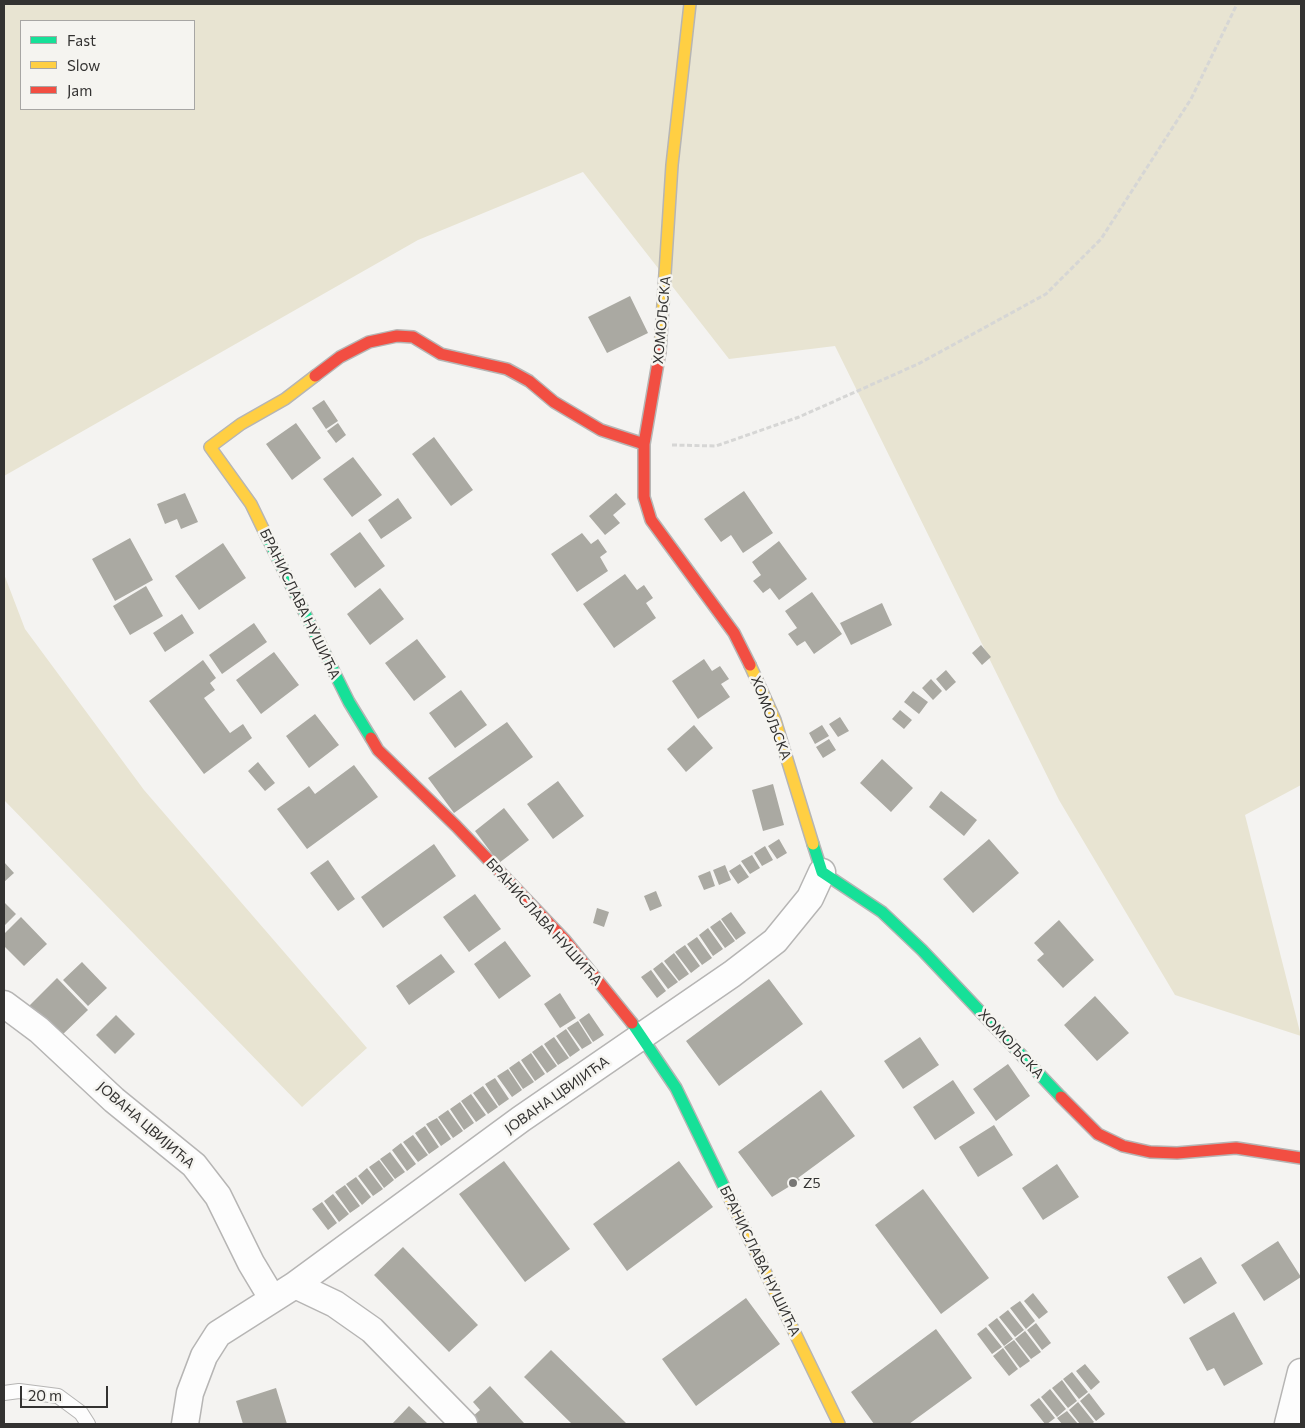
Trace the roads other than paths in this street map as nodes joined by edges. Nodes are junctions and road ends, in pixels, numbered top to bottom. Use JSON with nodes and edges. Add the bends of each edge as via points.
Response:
{"nodes":[{"id":1,"x":690,"y":4,"type":"edge"},
{"id":2,"x":644,"y":444,"type":"junction"},
{"id":3,"x":822,"y":872,"type":"junction"},
{"id":4,"x":4,"y":1004,"type":"edge"},
{"id":5,"x":643,"y":1036,"type":"junction"},
{"id":6,"x":1301,"y":1158,"type":"edge"},
{"id":7,"x":295,"y":1285,"type":"junction"},
{"id":8,"x":272,"y":1298,"type":"junction"},
{"id":9,"x":1301,"y":1372,"type":"edge"},
{"id":10,"x":4,"y":1393,"type":"edge"},
{"id":11,"x":839,"y":1423,"type":"edge"},
{"id":12,"x":88,"y":1424,"type":"edge"},
{"id":13,"x":185,"y":1424,"type":"edge"},
{"id":14,"x":464,"y":1424,"type":"edge"},
{"id":15,"x":1288,"y":1424,"type":"edge"}],
"edges":[{"from":1,"to":2,"type":"street","name":"ХОМОЉСКА","via":[[672,164],[660,359]]},
{"from":2,"to":3,"type":"street","name":"ХОМОЉСКА","via":[[644,497],[651,520],[734,633],[756,678],[775,720]]},
{"from":2,"to":5,"type":"street","name":"БРАНИСЛАВА НУШИЋА","via":[[601,430],[507,369],[441,354],[413,337],[397,336],[369,342],[340,356],[284,399],[210,447],[251,504],[349,702],[378,750],[564,939]]},
{"from":3,"to":5,"type":"street","name":"ЈОВАНА ЦВИЈИЋА","via":[[810,898],[775,940]]},
{"from":3,"to":6,"type":"street","name":"ХОМОЉСКА","via":[[882,912],[1098,1134],[1123,1146],[1150,1152],[1236,1148]]},
{"from":4,"to":8,"type":"street","name":"ЈОВАНА ЦВИЈИЋА","via":[[39,1030],[114,1100],[194,1165],[218,1196]]},
{"from":5,"to":7,"type":"street","name":"ЈОВАНА ЦВИЈИЋА","via":[[521,1119]]},
{"from":5,"to":11,"type":"street","name":"БРАНИСЛАВА НУШИЋА","via":[[676,1088]]},
{"from":7,"to":8,"type":"street","name":"ЈОВАНА ЦВИЈИЋА"},
{"from":7,"to":14,"type":"street","via":[[335,1304],[372,1330]]},
{"from":8,"to":13,"type":"street","name":"ЈОВАНА ЦВИЈИЋА","via":[[218,1334],[204,1356]]},
{"from":9,"to":15,"type":"street"},
{"from":10,"to":12,"type":"lane","via":[[19,1391],[58,1396],[81,1413]]}]}
